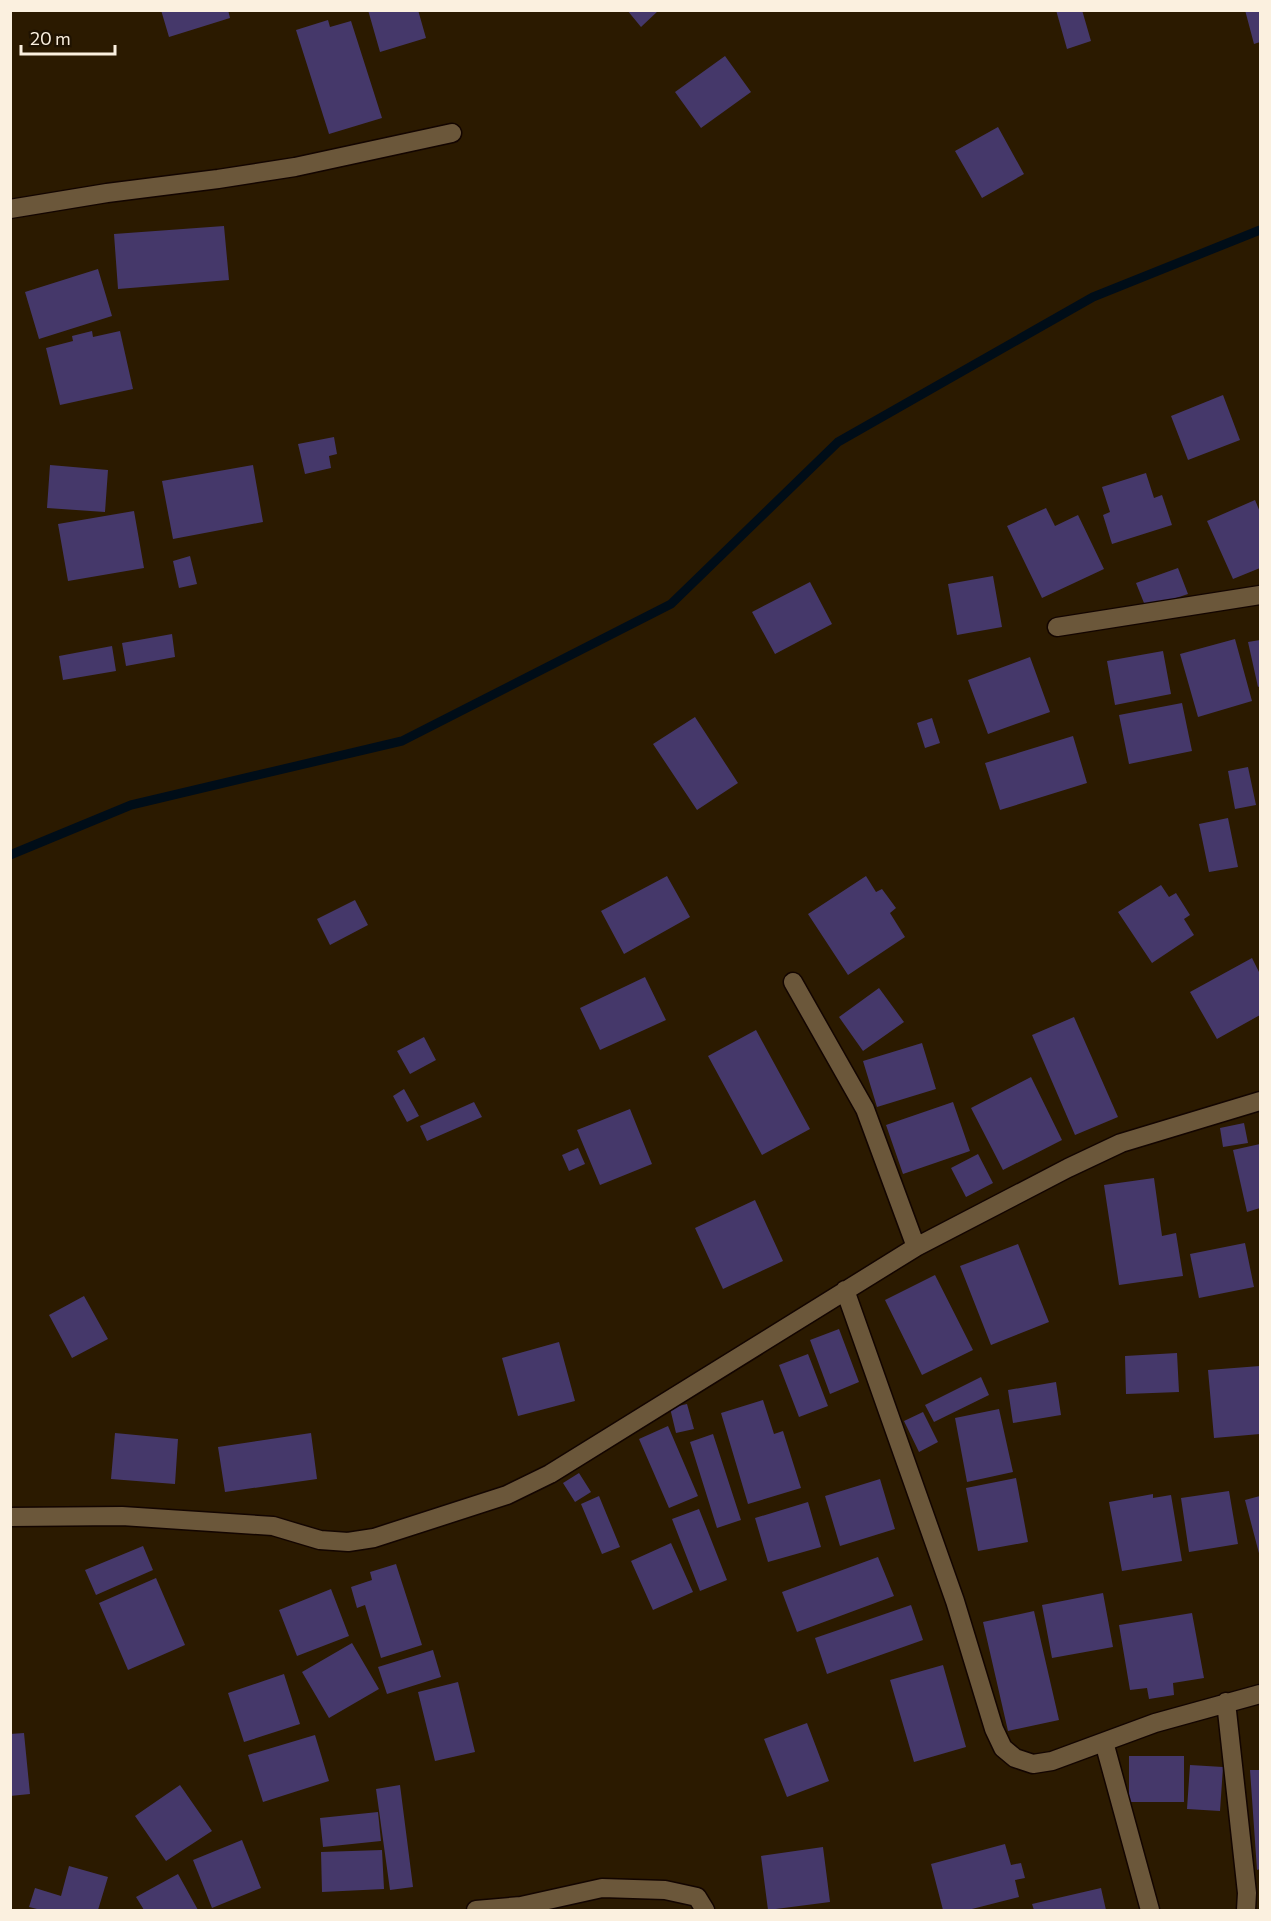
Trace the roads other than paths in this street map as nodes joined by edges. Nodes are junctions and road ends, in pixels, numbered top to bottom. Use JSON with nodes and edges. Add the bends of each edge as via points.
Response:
{"nodes":[{"id":1,"x":452,"y":133,"type":"dead end"},
{"id":2,"x":10,"y":209,"type":"edge"},
{"id":3,"x":1260,"y":595,"type":"edge"},
{"id":4,"x":1057,"y":627,"type":"dead end"},
{"id":5,"x":793,"y":982,"type":"dead end"},
{"id":6,"x":1260,"y":1101,"type":"edge"},
{"id":7,"x":916,"y":1247,"type":"junction"},
{"id":8,"x":845,"y":1290,"type":"junction"},
{"id":9,"x":10,"y":1517,"type":"edge"},
{"id":10,"x":1260,"y":1694,"type":"edge"},
{"id":11,"x":1227,"y":1702,"type":"junction"},
{"id":12,"x":1104,"y":1742,"type":"junction"},
{"id":13,"x":476,"y":1911,"type":"edge"},
{"id":14,"x":705,"y":1911,"type":"edge"},
{"id":15,"x":1150,"y":1911,"type":"edge"},
{"id":16,"x":1246,"y":1911,"type":"edge"}],
"edges":[{"from":1,"to":2,"type":"street","via":[[296,167]]},
{"from":3,"to":4,"type":"street"},
{"from":5,"to":7,"type":"street","via":[[865,1109]]},
{"from":6,"to":7,"type":"street","via":[[1121,1143]]},
{"from":7,"to":8,"type":"street"},
{"from":8,"to":9,"type":"street","via":[[550,1474],[507,1495],[374,1538],[348,1542],[320,1540],[273,1526],[122,1516]]},
{"from":8,"to":12,"type":"street","via":[[1003,1748],[1015,1758],[1033,1764]]},
{"from":10,"to":11,"type":"street"},
{"from":11,"to":12,"type":"street"},
{"from":11,"to":16,"type":"street"},
{"from":12,"to":15,"type":"street"},
{"from":13,"to":14,"type":"street","via":[[521,1906],[602,1888],[676,1892],[697,1897]]}]}
